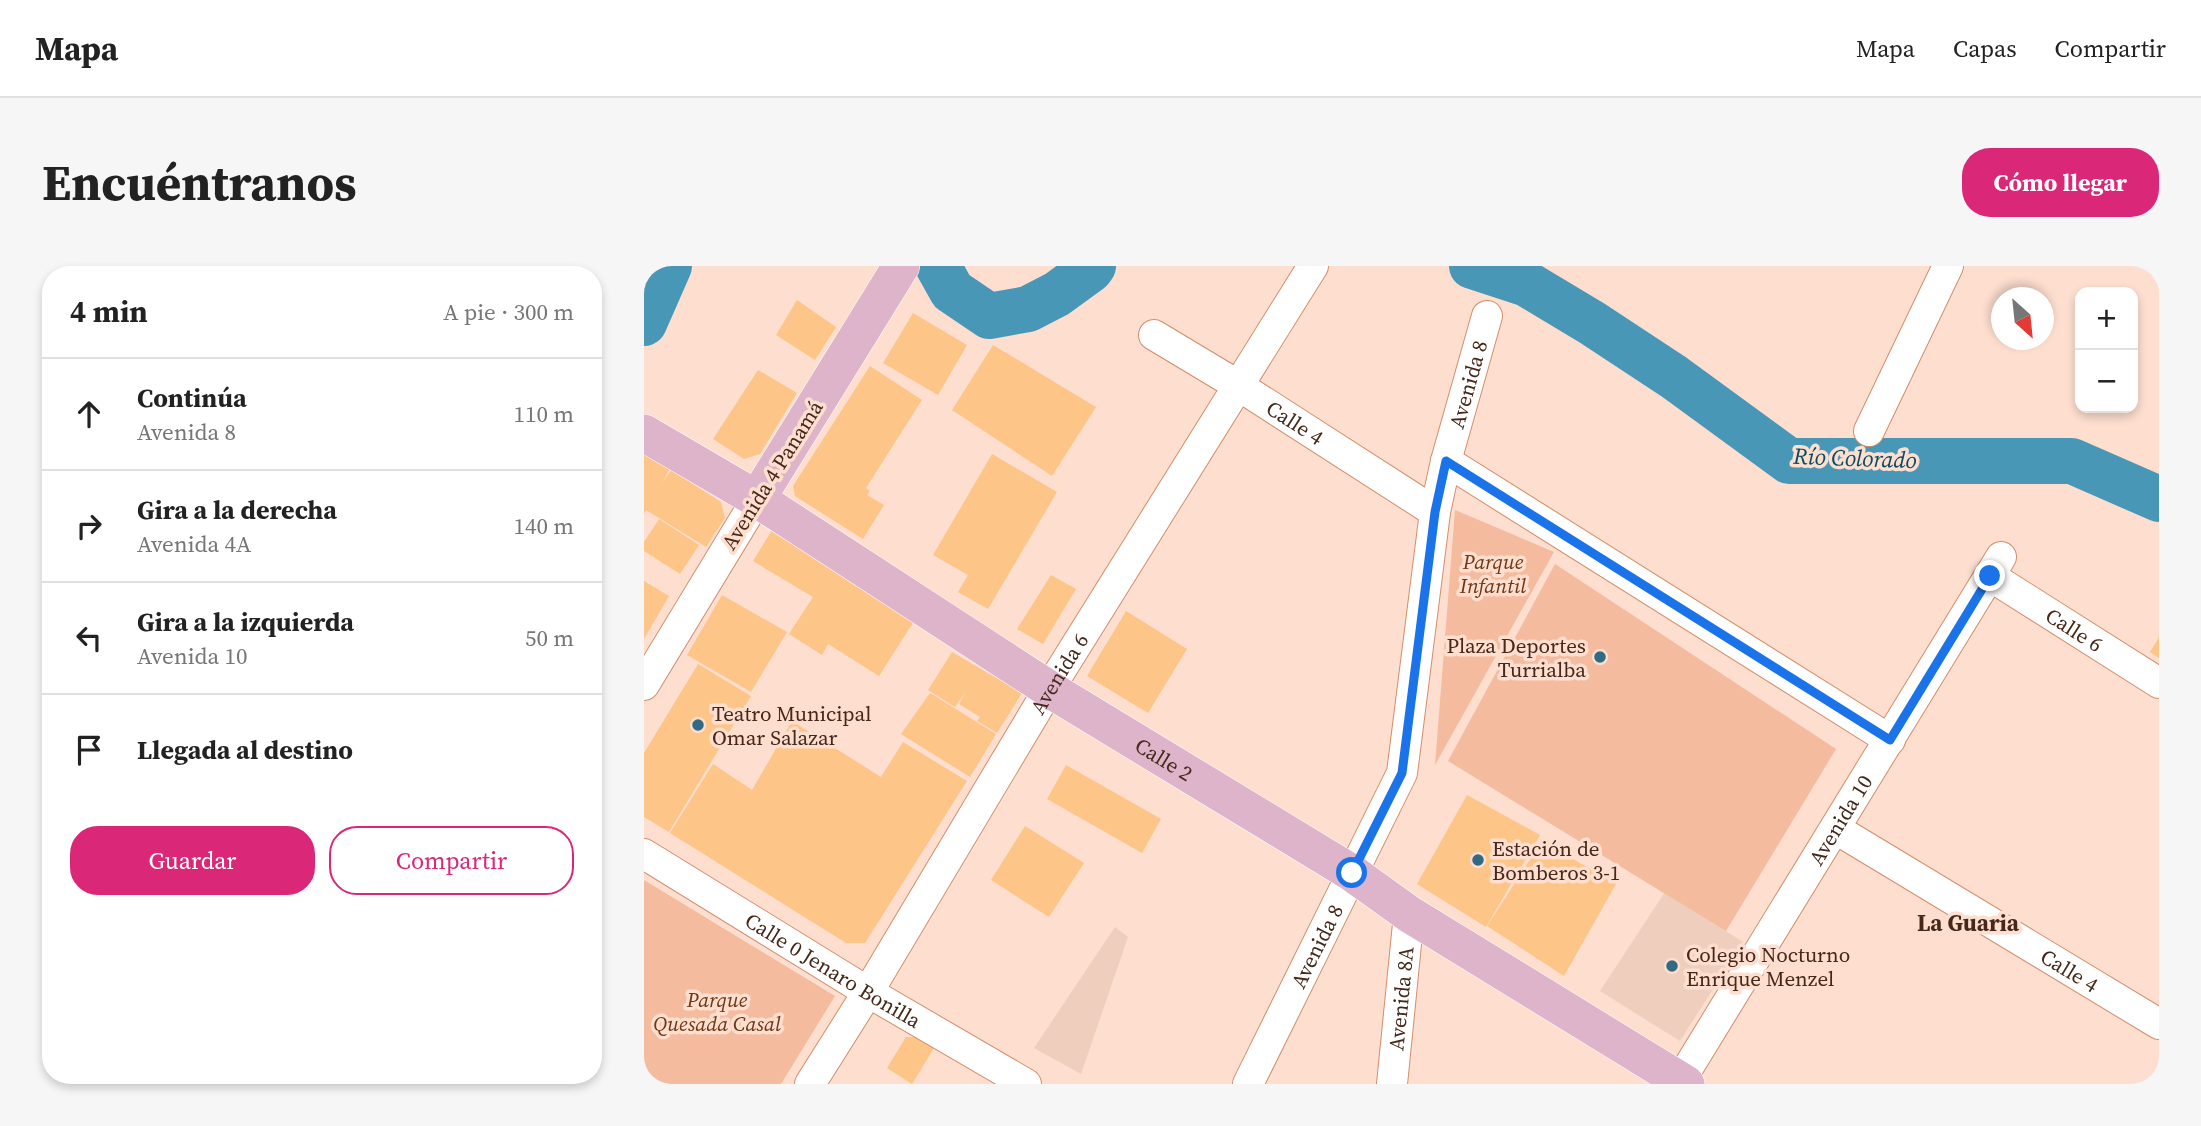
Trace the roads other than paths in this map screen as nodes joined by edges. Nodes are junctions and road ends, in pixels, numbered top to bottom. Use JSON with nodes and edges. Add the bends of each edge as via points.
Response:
{"nodes":[{"id":1,"x":901,"y":266,"type":"edge"},
{"id":2,"x":1313,"y":266,"type":"edge"},
{"id":3,"x":1948,"y":266,"type":"edge"},
{"id":4,"x":1487,"y":316,"type":"dead end"},
{"id":5,"x":1154,"y":335,"type":"dead end"},
{"id":6,"x":1239,"y":386,"type":"junction"},
{"id":7,"x":1869,"y":431,"type":"dead end"},
{"id":8,"x":644,"y":433,"type":"edge"},
{"id":9,"x":1446,"y":461,"type":"junction"},
{"id":10,"x":757,"y":499,"type":"junction"},
{"id":11,"x":1435,"y":512,"type":"junction"},
{"id":12,"x":1995,"y":567,"type":"joint"},
{"id":13,"x":2159,"y":683,"type":"edge"},
{"id":14,"x":644,"y":685,"type":"edge"},
{"id":15,"x":1049,"y":689,"type":"junction"},
{"id":16,"x":1890,"y":740,"type":"junction"},
{"id":17,"x":1836,"y":829,"type":"junction"},
{"id":18,"x":644,"y":854,"type":"edge"},
{"id":19,"x":1352,"y":873,"type":"junction"},
{"id":20,"x":1409,"y":914,"type":"junction"},
{"id":21,"x":868,"y":992,"type":"junction"},
{"id":22,"x":2159,"y":1024,"type":"edge"},
{"id":23,"x":1681,"y":1083,"type":"edge"},
{"id":24,"x":810,"y":1084,"type":"edge"},
{"id":25,"x":1026,"y":1084,"type":"edge"},
{"id":26,"x":1248,"y":1084,"type":"edge"},
{"id":27,"x":1392,"y":1084,"type":"edge"}],
"edges":[{"from":1,"to":10,"type":"main road","name":"Avenida 4 Panamá"},
{"from":2,"to":6,"type":"street","name":"Avenida 6"},
{"from":3,"to":7,"type":"street"},
{"from":4,"to":9,"type":"street","name":"Avenida 8"},
{"from":5,"to":6,"type":"street","name":"Calle 4"},
{"from":6,"to":11,"type":"street","name":"Calle 4"},
{"from":6,"to":15,"type":"street","name":"Avenida 6"},
{"from":8,"to":10,"type":"main road","name":"Calle 2"},
{"from":9,"to":11,"type":"street","name":"Avenida 8"},
{"from":9,"to":16,"type":"street"},
{"from":10,"to":14,"type":"street","name":"Avenida 4 Panamá"},
{"from":10,"to":15,"type":"main road","name":"Calle 2"},
{"from":11,"to":19,"type":"street","name":"Avenida 8","via":[[1402,773]]},
{"from":12,"to":13,"type":"street","name":"Calle 6"},
{"from":12,"to":16,"type":"street","name":"Avenida 10"},
{"from":15,"to":19,"type":"main road","name":"Calle 2"},
{"from":15,"to":21,"type":"street","name":"Avenida 6"},
{"from":16,"to":17,"type":"street","name":"Avenida 10"},
{"from":17,"to":22,"type":"street","name":"Calle 4"},
{"from":17,"to":23,"type":"street","name":"Avenida 10"},
{"from":18,"to":21,"type":"street","name":"Calle 0 Jenaro Bonilla"},
{"from":19,"to":20,"type":"main road","name":"Calle 2"},
{"from":19,"to":26,"type":"street","name":"Avenida 8"},
{"from":20,"to":23,"type":"main road","name":"Calle 2"},
{"from":20,"to":27,"type":"street","name":"Avenida 8A"},
{"from":21,"to":24,"type":"street","name":"Avenida 6"},
{"from":21,"to":25,"type":"street","name":"Calle 0 Jenaro Bonilla"}]}
